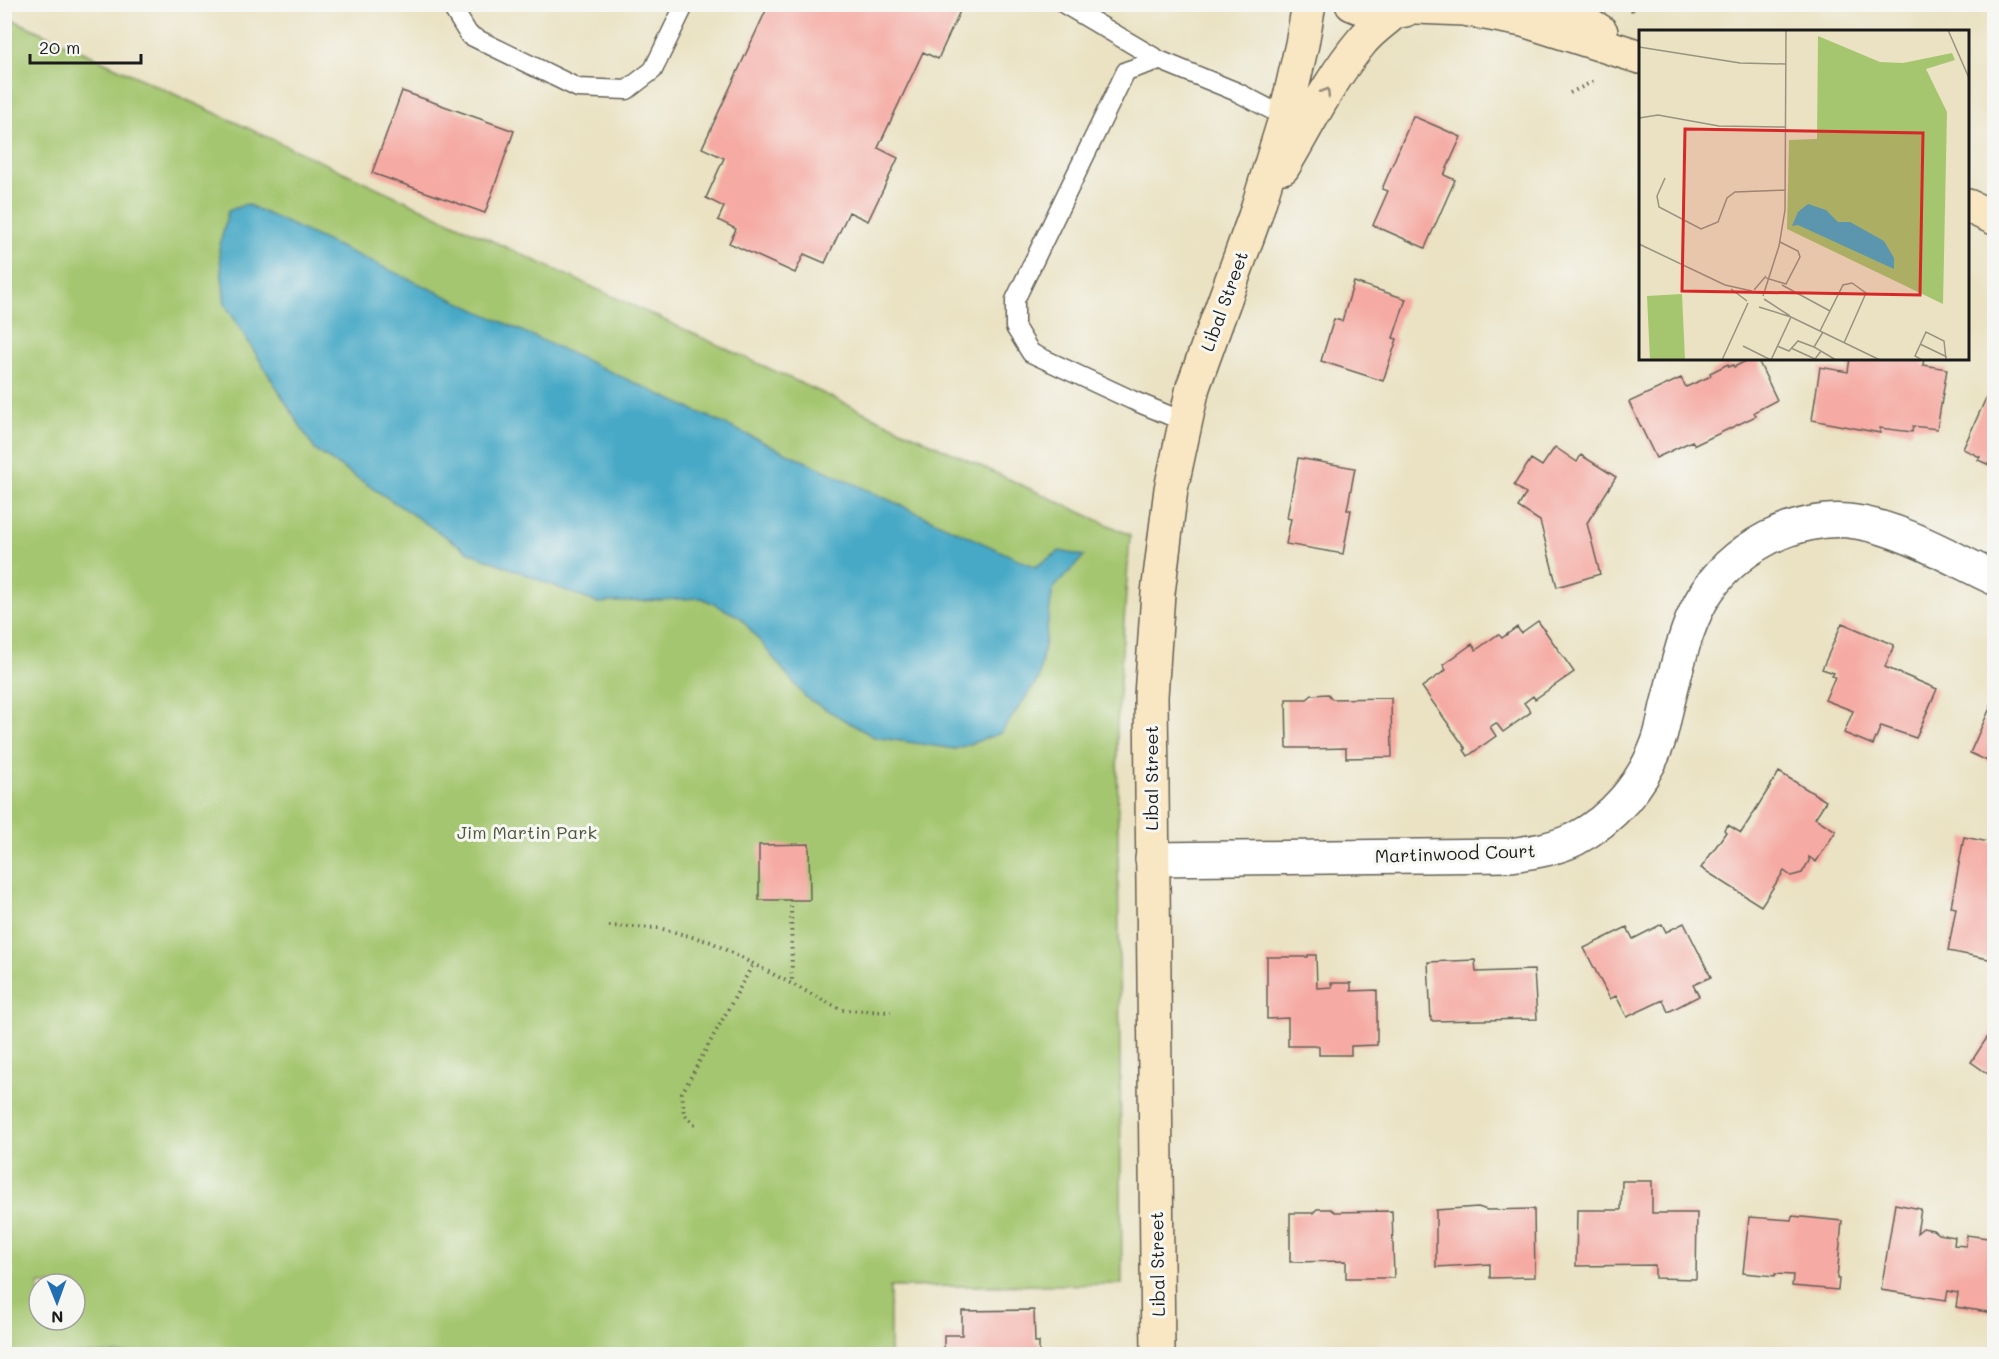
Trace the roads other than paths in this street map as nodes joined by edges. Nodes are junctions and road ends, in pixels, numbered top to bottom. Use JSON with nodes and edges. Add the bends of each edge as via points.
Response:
{"nodes":[{"id":1,"x":453,"y":4,"type":"edge"},
{"id":2,"x":685,"y":4,"type":"edge"},
{"id":3,"x":1064,"y":4,"type":"edge"},
{"id":4,"x":1309,"y":4,"type":"edge"},
{"id":5,"x":1352,"y":4,"type":"edge"},
{"id":6,"x":1557,"y":4,"type":"edge"},
{"id":7,"x":1410,"y":8,"type":"edge"},
{"id":8,"x":1639,"y":56,"type":"edge"},
{"id":9,"x":1639,"y":56,"type":"edge"},
{"id":10,"x":1159,"y":60,"type":"junction"},
{"id":11,"x":1296,"y":122,"type":"junction"},
{"id":12,"x":1969,"y":206,"type":"edge"},
{"id":13,"x":1995,"y":218,"type":"edge"},
{"id":14,"x":1185,"y":422,"type":"junction"},
{"id":15,"x":1995,"y":578,"type":"edge"},
{"id":16,"x":1152,"y":859,"type":"junction"},
{"id":17,"x":1158,"y":1354,"type":"edge"}],
"edges":[{"from":1,"to":2,"type":"lane","via":[[469,35],[578,88],[627,90],[653,70]]},
{"from":3,"to":10,"type":"lane"},
{"from":4,"to":11,"type":"street","name":"Libal Street"},
{"from":5,"to":7,"type":"street","via":[[1369,12]]},
{"from":6,"to":9,"type":"street"},
{"from":7,"to":8,"type":"street","via":[[1464,9],[1523,20]]},
{"from":11,"to":7,"type":"street","name":"Libal Street","one_way":true,"via":[[1329,87],[1363,40]]},
{"from":10,"to":11,"type":"lane","via":[[1237,92]]},
{"from":10,"to":14,"type":"lane","via":[[1126,71],[1015,300],[1015,327],[1031,353]]},
{"from":11,"to":14,"type":"street","name":"Libal Street","via":[[1255,216],[1193,387]]},
{"from":12,"to":13,"type":"street"},
{"from":14,"to":16,"type":"street","name":"Libal Street","via":[[1158,592],[1151,696]]},
{"from":15,"to":16,"type":"street","name":"Martinwood Court","via":[[1892,530],[1855,521],[1817,523],[1783,531],[1750,548],[1712,583],[1692,616],[1657,745],[1637,785],[1608,818],[1575,839],[1543,850],[1510,855]]},
{"from":16,"to":17,"type":"street","name":"Libal Street"}]}
